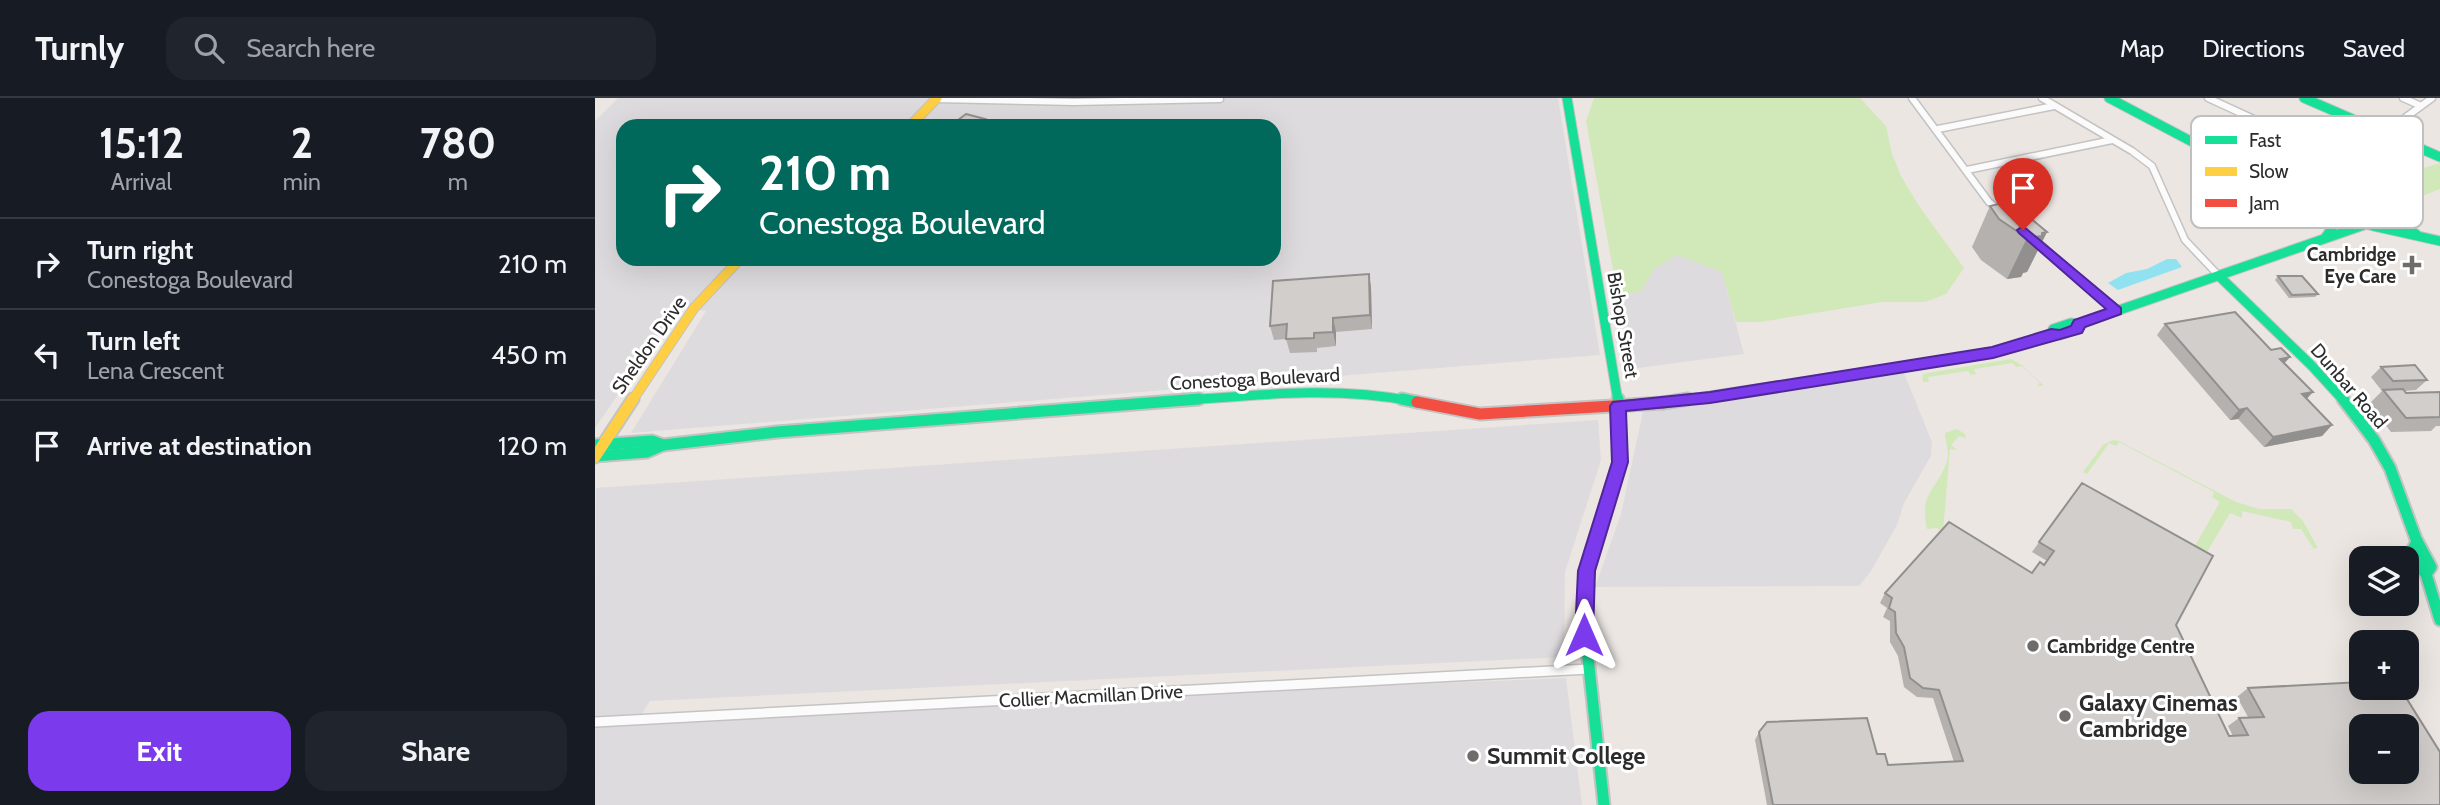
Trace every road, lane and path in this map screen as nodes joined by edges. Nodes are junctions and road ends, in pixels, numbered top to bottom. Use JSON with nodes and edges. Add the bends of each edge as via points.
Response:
{"nodes":[{"id":1,"x":937,"y":98,"type":"edge"},
{"id":2,"x":1567,"y":98,"type":"edge"},
{"id":3,"x":1912,"y":98,"type":"edge"},
{"id":4,"x":2042,"y":98,"type":"edge"},
{"id":5,"x":2109,"y":98,"type":"edge"},
{"id":6,"x":2208,"y":98,"type":"edge"},
{"id":7,"x":2305,"y":98,"type":"edge"},
{"id":8,"x":2403,"y":98,"type":"edge"},
{"id":9,"x":2432,"y":98,"type":"edge"},
{"id":10,"x":1220,"y":99,"type":"edge"},
{"id":11,"x":2419,"y":104,"type":"junction"},
{"id":12,"x":2054,"y":106,"type":"junction"},
{"id":13,"x":2248,"y":116,"type":"edge"},
{"id":14,"x":2346,"y":116,"type":"edge"},
{"id":15,"x":2405,"y":116,"type":"edge"},
{"id":16,"x":917,"y":119,"type":"edge"},
{"id":17,"x":1938,"y":129,"type":"junction"},
{"id":18,"x":2112,"y":140,"type":"junction"},
{"id":19,"x":2191,"y":141,"type":"edge"},
{"id":20,"x":2423,"y":150,"type":"edge"},
{"id":21,"x":2440,"y":157,"type":"edge"},
{"id":22,"x":1967,"y":170,"type":"junction"},
{"id":23,"x":2006,"y":216,"type":"edge"},
{"id":24,"x":2330,"y":228,"type":"edge"},
{"id":25,"x":2350,"y":228,"type":"edge"},
{"id":26,"x":2383,"y":228,"type":"edge"},
{"id":27,"x":2405,"y":228,"type":"edge"},
{"id":28,"x":2023,"y":230,"type":"edge"},
{"id":29,"x":2416,"y":234,"type":"junction"},
{"id":30,"x":2325,"y":238,"type":"junction"},
{"id":31,"x":2440,"y":241,"type":"edge"},
{"id":32,"x":733,"y":266,"type":"edge"},
{"id":33,"x":2219,"y":276,"type":"junction"},
{"id":34,"x":2116,"y":311,"type":"junction"},
{"id":35,"x":1618,"y":406,"type":"junction"},
{"id":36,"x":598,"y":445,"type":"edge"},
{"id":37,"x":663,"y":445,"type":"junction"},
{"id":38,"x":595,"y":456,"type":"edge"},
{"id":39,"x":2438,"y":608,"type":"edge"},
{"id":40,"x":2440,"y":620,"type":"edge"},
{"id":41,"x":1588,"y":668,"type":"junction"},
{"id":42,"x":595,"y":722,"type":"edge"},
{"id":43,"x":1604,"y":805,"type":"edge"}],
"edges":[{"from":1,"to":10,"type":"street","via":[[1074,102]]},
{"from":1,"to":16,"type":"street"},
{"from":2,"to":35,"type":"street","name":"Bishop Street"},
{"from":3,"to":17,"type":"street"},
{"from":4,"to":12,"type":"street"},
{"from":5,"to":19,"type":"street"},
{"from":6,"to":13,"type":"street"},
{"from":7,"to":14,"type":"street"},
{"from":8,"to":11,"type":"street"},
{"from":9,"to":11,"type":"street"},
{"from":11,"to":15,"type":"street"},
{"from":12,"to":17,"type":"street"},
{"from":12,"to":18,"type":"street"},
{"from":17,"to":22,"type":"street"},
{"from":18,"to":22,"type":"street"},
{"from":18,"to":33,"type":"street","via":[[2157,172],[2185,240]]},
{"from":20,"to":21,"type":"street"},
{"from":22,"to":23,"type":"street","via":[[1989,202]]},
{"from":24,"to":30,"type":"street"},
{"from":25,"to":30,"type":"street","name":"Conestoga Boulevard"},
{"from":26,"to":29,"type":"street"},
{"from":27,"to":29,"type":"street"},
{"from":28,"to":34,"type":"street"},
{"from":29,"to":31,"type":"street"},
{"from":30,"to":33,"type":"street","name":"Conestoga Boulevard"},
{"from":32,"to":36,"type":"street","name":"Sheldon Drive","via":[[694,308]]},
{"from":33,"to":34,"type":"street","name":"Conestoga Boulevard"},
{"from":33,"to":39,"type":"street","name":"Dunbar Road","via":[[2330,385],[2365,427],[2390,467],[2417,542],[2426,552],[2431,568],[2426,574]]},
{"from":34,"to":35,"type":"street","name":"Conestoga Boulevard","via":[[2060,335],[1993,353],[1684,401]]},
{"from":35,"to":37,"type":"street","name":"Conestoga Boulevard","via":[[1479,414],[1349,391],[1305,391]]},
{"from":35,"to":41,"type":"street","name":"Bishop Street","via":[[1620,462],[1586,577],[1583,623]]},
{"from":36,"to":37,"type":"street","name":"Conestoga Boulevard","via":[[652,441]]},
{"from":36,"to":38,"type":"street","name":"Sheldon Drive"},
{"from":37,"to":38,"type":"street","name":"Conestoga Boulevard","via":[[647,452]]},
{"from":39,"to":40,"type":"street","name":"Dunbar Road"},
{"from":41,"to":42,"type":"street","name":"Collier Macmillan Drive"},
{"from":41,"to":43,"type":"street","name":"Bishop Street"}]}
